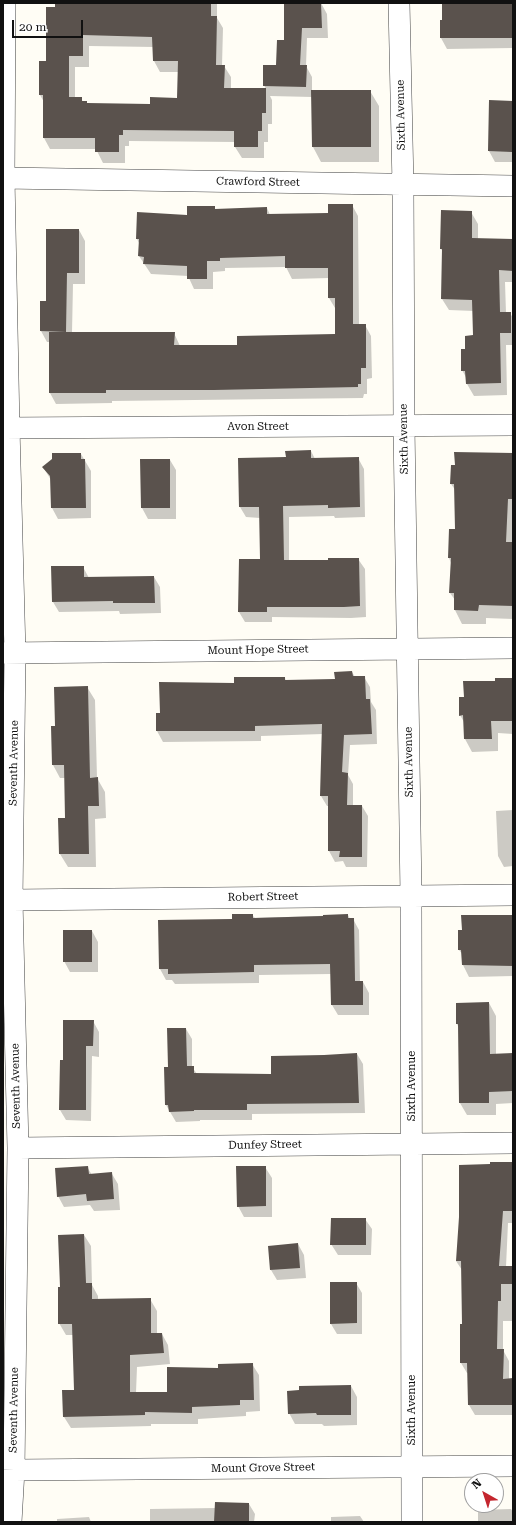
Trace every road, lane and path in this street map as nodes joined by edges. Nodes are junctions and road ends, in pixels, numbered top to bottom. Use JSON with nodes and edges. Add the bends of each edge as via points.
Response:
{"nodes":[{"id":1,"x":6,"y":3,"type":"edge"},
{"id":2,"x":399,"y":3,"type":"edge"},
{"id":3,"x":4,"y":178,"type":"edge"},
{"id":4,"x":403,"y":185,"type":"junction"},
{"id":5,"x":513,"y":186,"type":"edge"},
{"id":6,"x":513,"y":425,"type":"edge"},
{"id":7,"x":404,"y":426,"type":"junction"},
{"id":8,"x":6,"y":428,"type":"edge"},
{"id":9,"x":513,"y":648,"type":"edge"},
{"id":10,"x":408,"y":649,"type":"junction"},
{"id":11,"x":9,"y":653,"type":"edge"},
{"id":12,"x":411,"y":895,"type":"junction"},
{"id":13,"x":513,"y":895,"type":"edge"},
{"id":14,"x":12,"y":900,"type":"junction"},
{"id":15,"x":412,"y":1143,"type":"junction"},
{"id":16,"x":513,"y":1143,"type":"edge"},
{"id":17,"x":18,"y":1148,"type":"junction"},
{"id":18,"x":9,"y":1329,"type":"edge"},
{"id":19,"x":412,"y":1466,"type":"junction"},
{"id":20,"x":513,"y":1466,"type":"edge"},
{"id":21,"x":14,"y":1470,"type":"junction"},
{"id":22,"x":11,"y":1522,"type":"edge"},
{"id":23,"x":412,"y":1522,"type":"edge"}],
"edges":[{"from":1,"to":3,"type":"street","name":"Seventh Avenue"},
{"from":2,"to":4,"type":"street","name":"Sixth Avenue"},
{"from":3,"to":4,"type":"street","name":"Crawford Street"},
{"from":3,"to":8,"type":"street","name":"Seventh Avenue"},
{"from":4,"to":5,"type":"street","name":"Crawford Street"},
{"from":4,"to":7,"type":"street","name":"Sixth Avenue"},
{"from":6,"to":7,"type":"street","name":"Avon Street"},
{"from":7,"to":8,"type":"street","name":"Avon Street"},
{"from":7,"to":10,"type":"street","name":"Sixth Avenue"},
{"from":8,"to":11,"type":"street","name":"Seventh Avenue"},
{"from":9,"to":10,"type":"street","name":"Mount Hope Street"},
{"from":10,"to":11,"type":"street","name":"Mount Hope Street"},
{"from":10,"to":12,"type":"street","name":"Sixth Avenue"},
{"from":11,"to":14,"type":"street","name":"Seventh Avenue"},
{"from":12,"to":13,"type":"street","name":"Robert Street"},
{"from":12,"to":14,"type":"street","name":"Robert Street"},
{"from":12,"to":15,"type":"street","name":"Sixth Avenue"},
{"from":14,"to":17,"type":"street","name":"Seventh Avenue"},
{"from":15,"to":16,"type":"street","name":"Dunfey Street"},
{"from":15,"to":17,"type":"street","name":"Dunfey Street"},
{"from":15,"to":19,"type":"street","name":"Sixth Avenue"},
{"from":17,"to":18,"type":"street","name":"Seventh Avenue"},
{"from":18,"to":21,"type":"street","name":"Seventh Avenue"},
{"from":19,"to":20,"type":"street","name":"Mount Grove Street"},
{"from":19,"to":21,"type":"street","name":"Mount Grove Street"},
{"from":19,"to":23,"type":"street","name":"Sixth Avenue"},
{"from":21,"to":22,"type":"street","name":"Seventh Avenue"}]}
